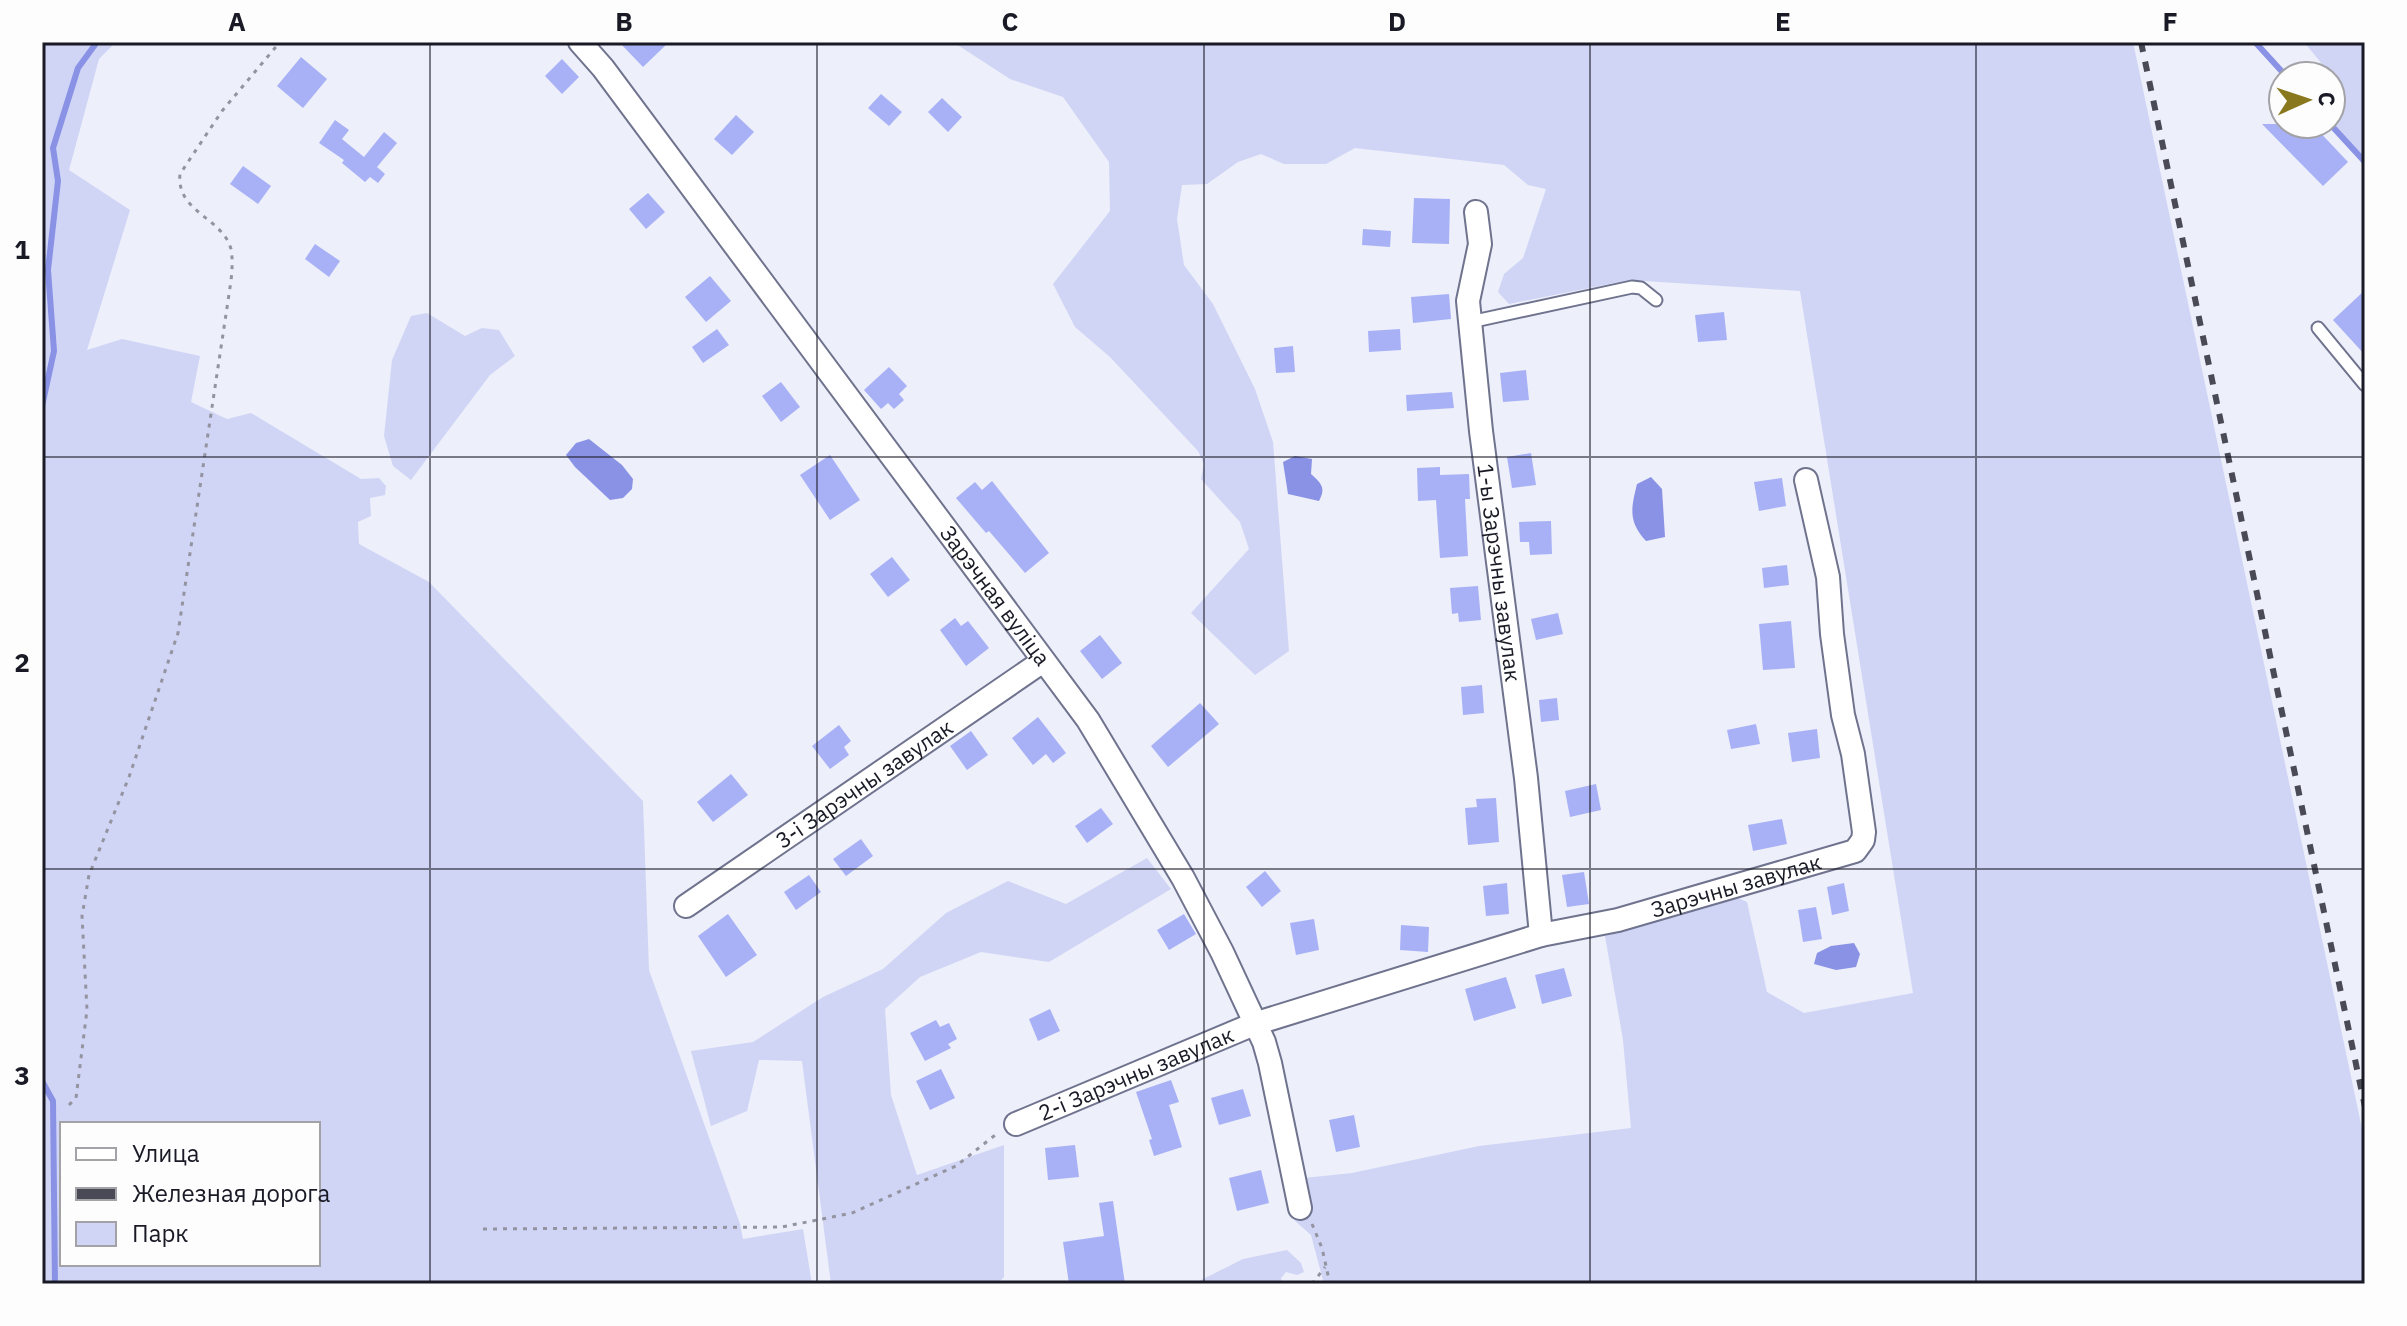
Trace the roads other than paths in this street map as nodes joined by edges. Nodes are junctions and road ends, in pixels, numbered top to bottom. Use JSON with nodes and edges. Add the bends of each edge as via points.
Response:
{"nodes":[{"id":1,"x":580,"y":42,"type":"edge"},
{"id":2,"x":1476,"y":212,"type":"dead end"},
{"id":3,"x":1656,"y":300,"type":"dead end"},
{"id":4,"x":1470,"y":322,"type":"junction"},
{"id":5,"x":2318,"y":328,"type":"dead end"},
{"id":6,"x":2365,"y":385,"type":"edge"},
{"id":7,"x":1806,"y":480,"type":"dead end"},
{"id":8,"x":1043,"y":661,"type":"junction"},
{"id":9,"x":686,"y":906,"type":"dead end"},
{"id":10,"x":1541,"y":935,"type":"junction"},
{"id":11,"x":1254,"y":1024,"type":"junction"},
{"id":12,"x":1016,"y":1124,"type":"road end"},
{"id":13,"x":1300,"y":1208,"type":"road end"}],
"edges":[{"from":1,"to":8,"type":"street","name":"Зарэчная вуліца"},
{"from":2,"to":4,"type":"street","name":"1-ы Зарэчны завулак","via":[[1480,244],[1470,285]]},
{"from":3,"to":4,"type":"lane","via":[[1632,287]]},
{"from":4,"to":10,"type":"street","name":"1-ы Зарэчны завулак"},
{"from":5,"to":6,"type":"lane"},
{"from":7,"to":10,"type":"street","name":"Зарэчны завулак","via":[[1828,577],[1843,715],[1864,832],[1860,847],[1618,920]]},
{"from":8,"to":9,"type":"street","name":"3-і Зарэчны завулак"},
{"from":8,"to":11,"type":"street","name":"Зарэчная вуліца","via":[[1088,720],[1183,878]]},
{"from":10,"to":11,"type":"street","name":"Зарэчны завулак"},
{"from":11,"to":12,"type":"street","name":"2-і Зарэчны завулак"},
{"from":11,"to":13,"type":"street","name":"Зарэчная вуліца","via":[[1270,1063]]}]}
